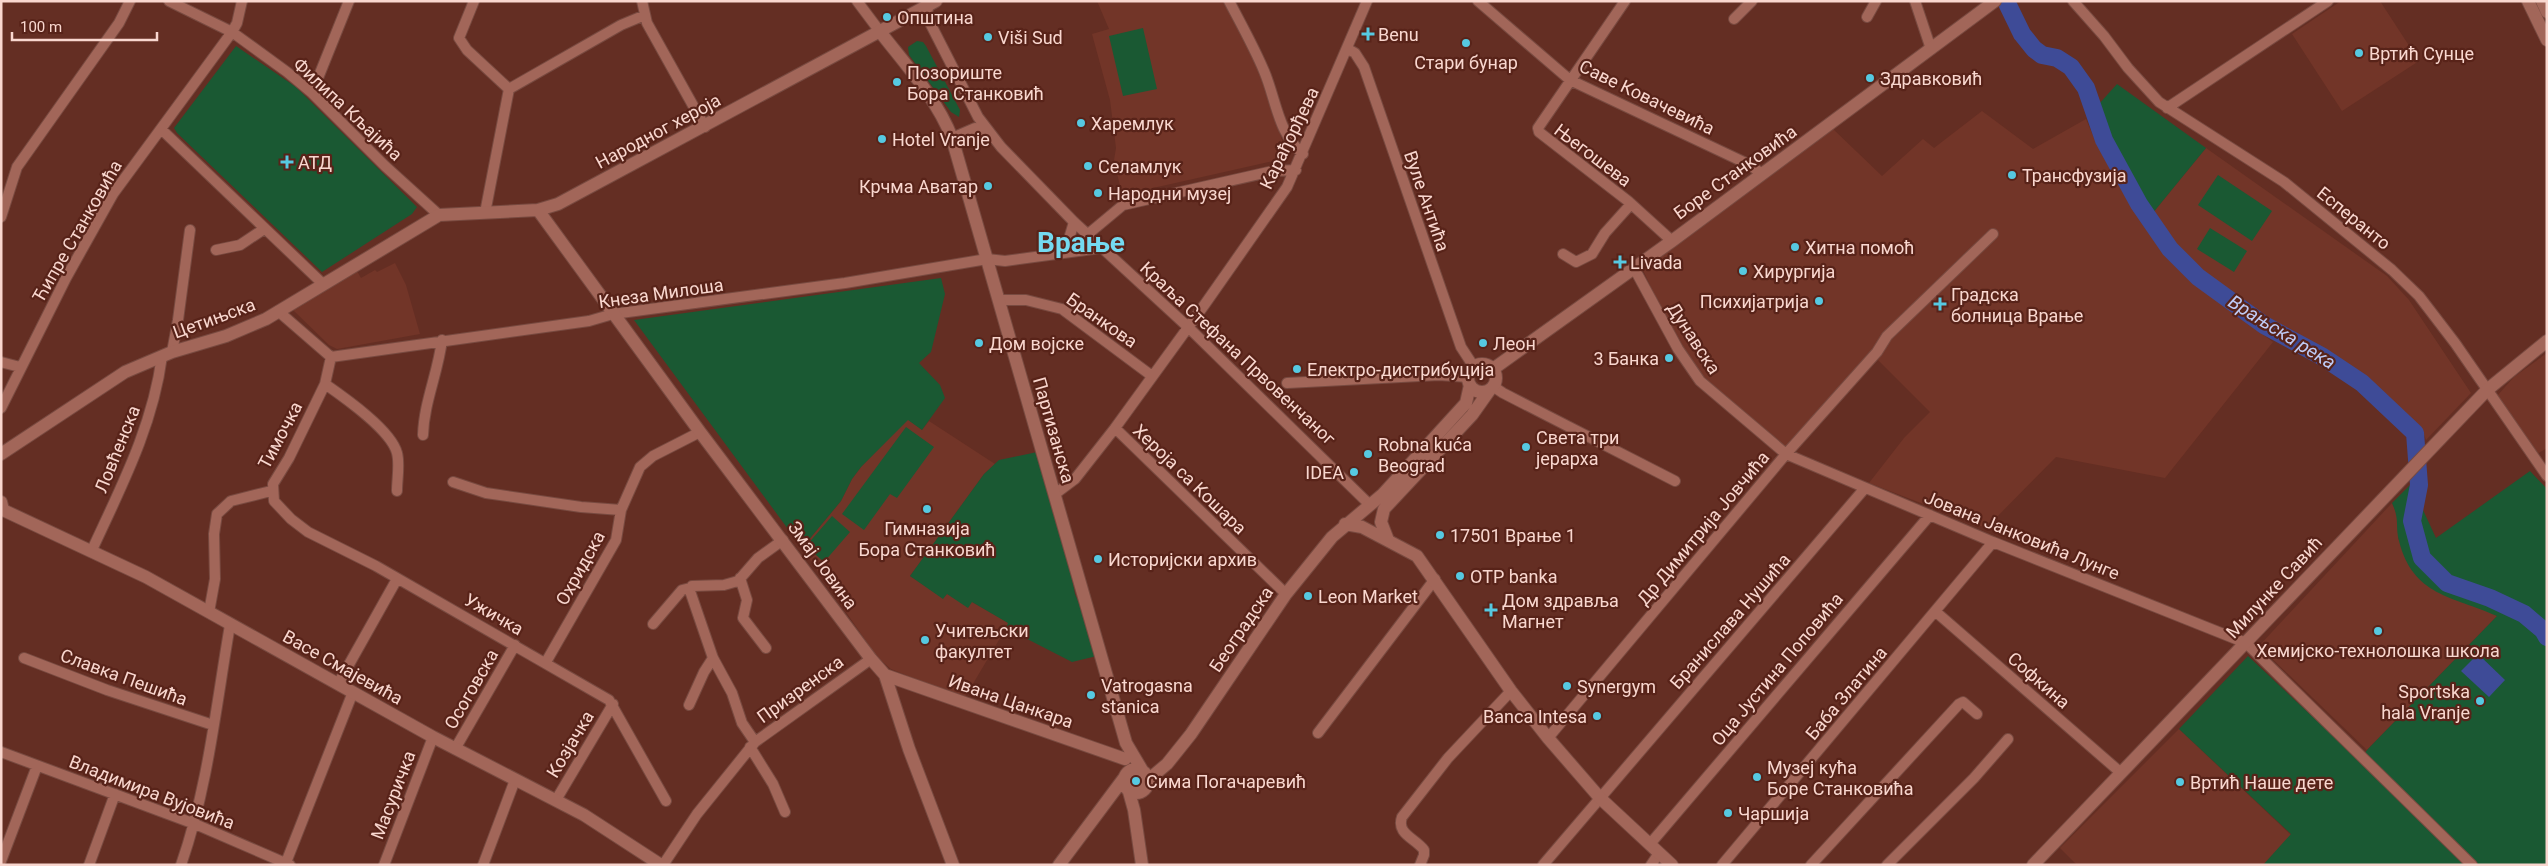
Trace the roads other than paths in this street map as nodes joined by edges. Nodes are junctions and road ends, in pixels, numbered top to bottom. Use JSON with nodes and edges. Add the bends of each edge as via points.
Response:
{"nodes":[{"id":1,"x":130,"y":1,"type":"edge"},
{"id":2,"x":169,"y":1,"type":"edge"},
{"id":3,"x":242,"y":1,"type":"edge"},
{"id":4,"x":349,"y":1,"type":"edge"},
{"id":5,"x":474,"y":1,"type":"edge"},
{"id":6,"x":642,"y":1,"type":"edge"},
{"id":7,"x":857,"y":1,"type":"edge"},
{"id":8,"x":1229,"y":1,"type":"edge"},
{"id":9,"x":1366,"y":1,"type":"edge"},
{"id":10,"x":1478,"y":1,"type":"edge"},
{"id":11,"x":1626,"y":1,"type":"edge"},
{"id":12,"x":1752,"y":1,"type":"edge"},
{"id":13,"x":1876,"y":1,"type":"edge"},
{"id":14,"x":1915,"y":1,"type":"edge"},
{"id":15,"x":2073,"y":1,"type":"edge"},
{"id":16,"x":2328,"y":1,"type":"edge"},
{"id":17,"x":2528,"y":1,"type":"edge"},
{"id":18,"x":2542,"y":1,"type":"edge"},
{"id":19,"x":931,"y":2,"type":"edge"},
{"id":20,"x":1995,"y":2,"type":"edge"},
{"id":21,"x":2547,"y":12,"type":"edge"},
{"id":22,"x":645,"y":15,"type":"junction"},
{"id":23,"x":1867,"y":17,"type":"dead end"},
{"id":24,"x":1734,"y":19,"type":"dead end"},
{"id":25,"x":232,"y":32,"type":"junction"},
{"id":26,"x":880,"y":32,"type":"junction"},
{"id":27,"x":2547,"y":40,"type":"edge"},
{"id":28,"x":1348,"y":49,"type":"junction"},
{"id":29,"x":1931,"y":49,"type":"junction"},
{"id":30,"x":1570,"y":80,"type":"junction"},
{"id":31,"x":509,"y":89,"type":"junction"},
{"id":32,"x":312,"y":93,"type":"junction"},
{"id":33,"x":2167,"y":108,"type":"junction"},
{"id":34,"x":978,"y":117,"type":"junction"},
{"id":35,"x":705,"y":127,"type":"junction"},
{"id":36,"x":974,"y":128,"type":"junction"},
{"id":37,"x":161,"y":129,"type":"junction"},
{"id":38,"x":950,"y":133,"type":"junction"},
{"id":39,"x":991,"y":133,"type":"junction"},
{"id":40,"x":1303,"y":154,"type":"junction"},
{"id":41,"x":1296,"y":170,"type":"junction"},
{"id":42,"x":1762,"y":174,"type":"junction"},
{"id":43,"x":1,"y":179,"type":"edge"},
{"id":44,"x":12,"y":184,"type":"junction"},
{"id":45,"x":1631,"y":204,"type":"junction"},
{"id":46,"x":538,"y":210,"type":"junction"},
{"id":47,"x":485,"y":213,"type":"junction"},
{"id":48,"x":438,"y":215,"type":"junction"},
{"id":49,"x":1,"y":217,"type":"edge"},
{"id":50,"x":1074,"y":222,"type":"junction"},
{"id":51,"x":264,"y":229,"type":"junction"},
{"id":52,"x":190,"y":230,"type":"dead end"},
{"id":53,"x":1993,"y":234,"type":"dead end"},
{"id":54,"x":1087,"y":235,"type":"junction"},
{"id":55,"x":1672,"y":241,"type":"junction"},
{"id":56,"x":1101,"y":248,"type":"junction"},
{"id":57,"x":216,"y":250,"type":"dead end"},
{"id":58,"x":1065,"y":252,"type":"junction"},
{"id":59,"x":1563,"y":254,"type":"dead end"},
{"id":60,"x":987,"y":259,"type":"junction"},
{"id":61,"x":1634,"y":268,"type":"junction"},
{"id":62,"x":323,"y":284,"type":"junction"},
{"id":63,"x":999,"y":300,"type":"junction"},
{"id":64,"x":278,"y":311,"type":"junction"},
{"id":65,"x":613,"y":314,"type":"junction"},
{"id":66,"x":1188,"y":327,"type":"junction"},
{"id":67,"x":442,"y":340,"type":"junction"},
{"id":68,"x":2547,"y":341,"type":"edge"},
{"id":69,"x":167,"y":354,"type":"junction"},
{"id":70,"x":331,"y":357,"type":"junction"},
{"id":71,"x":1,"y":362,"type":"edge"},
{"id":72,"x":20,"y":367,"type":"junction"},
{"id":73,"x":1493,"y":369,"type":"junction"},
{"id":74,"x":1152,"y":376,"type":"junction"},
{"id":75,"x":1471,"y":376,"type":"junction"},
{"id":76,"x":1288,"y":383,"type":"dead end"},
{"id":77,"x":325,"y":384,"type":"junction"},
{"id":78,"x":1492,"y":389,"type":"junction"},
{"id":79,"x":2487,"y":390,"type":"junction"},
{"id":80,"x":1,"y":408,"type":"edge"},
{"id":81,"x":1115,"y":428,"type":"junction"},
{"id":82,"x":700,"y":432,"type":"junction"},
{"id":83,"x":423,"y":435,"type":"dead end"},
{"id":84,"x":1,"y":454,"type":"edge"},
{"id":85,"x":1786,"y":454,"type":"junction"},
{"id":86,"x":2547,"y":476,"type":"edge"},
{"id":87,"x":1675,"y":481,"type":"dead end"},
{"id":88,"x":453,"y":482,"type":"dead end"},
{"id":89,"x":1865,"y":488,"type":"junction"},
{"id":90,"x":272,"y":491,"type":"junction"},
{"id":91,"x":397,"y":491,"type":"dead end"},
{"id":92,"x":1055,"y":494,"type":"junction"},
{"id":93,"x":1370,"y":506,"type":"junction"},
{"id":94,"x":2,"y":507,"type":"edge"},
{"id":95,"x":621,"y":510,"type":"junction"},
{"id":96,"x":1930,"y":515,"type":"junction"},
{"id":97,"x":1345,"y":524,"type":"junction"},
{"id":98,"x":783,"y":540,"type":"junction"},
{"id":99,"x":1388,"y":540,"type":"junction"},
{"id":100,"x":1993,"y":542,"type":"junction"},
{"id":101,"x":92,"y":550,"type":"junction"},
{"id":102,"x":740,"y":578,"type":"junction"},
{"id":103,"x":397,"y":579,"type":"junction"},
{"id":104,"x":1435,"y":579,"type":"junction"},
{"id":105,"x":690,"y":588,"type":"junction"},
{"id":106,"x":1286,"y":594,"type":"junction"},
{"id":107,"x":209,"y":612,"type":"junction"},
{"id":108,"x":1936,"y":612,"type":"junction"},
{"id":109,"x":653,"y":624,"type":"dead end"},
{"id":110,"x":230,"y":625,"type":"junction"},
{"id":111,"x":2246,"y":643,"type":"junction"},
{"id":112,"x":515,"y":645,"type":"junction"},
{"id":113,"x":766,"y":648,"type":"dead end"},
{"id":114,"x":24,"y":658,"type":"dead end"},
{"id":115,"x":713,"y":658,"type":"junction"},
{"id":116,"x":871,"y":660,"type":"junction"},
{"id":117,"x":546,"y":662,"type":"junction"},
{"id":118,"x":885,"y":676,"type":"junction"},
{"id":119,"x":338,"y":684,"type":"junction"},
{"id":120,"x":1511,"y":691,"type":"junction"},
{"id":121,"x":353,"y":692,"type":"junction"},
{"id":122,"x":613,"y":704,"type":"junction"},
{"id":123,"x":690,"y":705,"type":"dead end"},
{"id":124,"x":1977,"y":714,"type":"dead end"},
{"id":125,"x":213,"y":725,"type":"junction"},
{"id":126,"x":1318,"y":732,"type":"dead end"},
{"id":127,"x":433,"y":737,"type":"junction"},
{"id":128,"x":1548,"y":738,"type":"junction"},
{"id":129,"x":2008,"y":739,"type":"dead end"},
{"id":130,"x":1126,"y":743,"type":"junction"},
{"id":131,"x":753,"y":744,"type":"junction"},
{"id":132,"x":455,"y":749,"type":"junction"},
{"id":133,"x":1,"y":752,"type":"edge"},
{"id":134,"x":1125,"y":759,"type":"junction"},
{"id":135,"x":37,"y":766,"type":"junction"},
{"id":136,"x":2120,"y":772,"type":"junction"},
{"id":137,"x":1125,"y":776,"type":"junction"},
{"id":138,"x":515,"y":780,"type":"junction"},
{"id":139,"x":1144,"y":780,"type":"junction"},
{"id":140,"x":1128,"y":791,"type":"junction"},
{"id":141,"x":115,"y":794,"type":"junction"},
{"id":142,"x":1111,"y":798,"type":"junction"},
{"id":143,"x":1600,"y":798,"type":"junction"},
{"id":144,"x":556,"y":800,"type":"junction"},
{"id":145,"x":666,"y":801,"type":"dead end"},
{"id":146,"x":1134,"y":810,"type":"junction"},
{"id":147,"x":785,"y":812,"type":"dead end"},
{"id":148,"x":195,"y":824,"type":"junction"},
{"id":149,"x":1650,"y":844,"type":"junction"},
{"id":150,"x":1659,"y":853,"type":"junction"},
{"id":151,"x":1,"y":861,"type":"edge"},
{"id":152,"x":287,"y":864,"type":"edge"},
{"id":153,"x":89,"y":865,"type":"edge"},
{"id":154,"x":181,"y":865,"type":"edge"},
{"id":155,"x":384,"y":865,"type":"edge"},
{"id":156,"x":483,"y":865,"type":"edge"},
{"id":157,"x":662,"y":865,"type":"edge"},
{"id":158,"x":953,"y":865,"type":"edge"},
{"id":159,"x":1059,"y":865,"type":"edge"},
{"id":160,"x":1142,"y":865,"type":"edge"},
{"id":161,"x":1420,"y":865,"type":"edge"},
{"id":162,"x":1542,"y":865,"type":"edge"},
{"id":163,"x":1651,"y":865,"type":"edge"},
{"id":164,"x":1672,"y":865,"type":"edge"},
{"id":165,"x":1722,"y":865,"type":"edge"},
{"id":166,"x":1811,"y":865,"type":"edge"},
{"id":167,"x":1886,"y":865,"type":"edge"},
{"id":168,"x":2033,"y":865,"type":"edge"},
{"id":169,"x":2472,"y":865,"type":"edge"}],
"edges":[{"from":1,"to":44,"type":"street","via":[[119,23],[29,148],[17,167]]},
{"from":2,"to":25,"type":"street","name":"Филипа Кљајића"},
{"from":3,"to":25,"type":"street","name":"Ћипре Станковића"},
{"from":4,"to":32,"type":"street"},
{"from":5,"to":31,"type":"street","via":[[459,38],[467,50]]},
{"from":6,"to":22,"type":"street"},
{"from":7,"to":26,"type":"street"},
{"from":8,"to":40,"type":"street","via":[[1264,70],[1286,134]]},
{"from":9,"to":28,"type":"street","name":"Карађорђева"},
{"from":10,"to":30,"type":"street","name":"Саве Ковачевића"},
{"from":11,"to":30,"type":"street"},
{"from":12,"to":24,"type":"street"},
{"from":13,"to":23,"type":"street"},
{"from":14,"to":29,"type":"street"},
{"from":15,"to":33,"type":"street","name":"Есперанто","via":[[2143,86]]},
{"from":16,"to":33,"type":"street"},
{"from":17,"to":27,"type":"street"},
{"from":18,"to":21,"type":"street"},
{"from":19,"to":26,"type":"street","name":"Народног хероја"},
{"from":19,"to":34,"type":"street","name":"Краља Стефана Првовенчаног","via":[[927,17]]},
{"from":20,"to":29,"type":"street","name":"Боре Станковића"},
{"from":22,"to":31,"type":"street","via":[[621,25]]},
{"from":22,"to":35,"type":"street","via":[[650,30]]},
{"from":25,"to":32,"type":"street","name":"Филипа Кљајића"},
{"from":25,"to":37,"type":"street","name":"Ћипре Станковића"},
{"from":26,"to":35,"type":"street","name":"Народног хероја"},
{"from":26,"to":38,"type":"street","name":"Партизанска","via":[[929,96]]},
{"from":28,"to":40,"type":"street","name":"Карађорђева"},
{"from":28,"to":75,"type":"street","name":"Вуле Антића","via":[[1355,53],[1364,67]]},
{"from":29,"to":42,"type":"street","name":"Боре Станковића"},
{"from":30,"to":42,"type":"street","name":"Саве Ковачевића","via":[[1750,165]]},
{"from":30,"to":45,"type":"street","name":"Његошева","via":[[1538,128],[1539,132]]},
{"from":31,"to":47,"type":"street"},
{"from":32,"to":48,"type":"street","name":"Филипа Кљајића"},
{"from":33,"to":79,"type":"street","name":"Есперанто","via":[[2284,182],[2392,270],[2427,304]]},
{"from":34,"to":36,"type":"street"},
{"from":34,"to":39,"type":"street","name":"Краља Стефана Првовенчаног"},
{"from":35,"to":46,"type":"street","name":"Народног хероја","via":[[558,204]]},
{"from":36,"to":38,"type":"street"},
{"from":36,"to":39,"type":"street"},
{"from":37,"to":51,"type":"street"},
{"from":37,"to":72,"type":"street","name":"Ћипре Станковића","via":[[113,194]]},
{"from":38,"to":60,"type":"street","name":"Партизанска"},
{"from":39,"to":50,"type":"street","name":"Краља Стефана Првовенчаног"},
{"from":40,"to":41,"type":"street","name":"Карађорђева"},
{"from":41,"to":54,"type":"street","via":[[1272,171],[1122,206]]},
{"from":41,"to":66,"type":"street","name":"Карађорђева"},
{"from":42,"to":55,"type":"street","name":"Боре Станковића"},
{"from":43,"to":44,"type":"street"},
{"from":44,"to":49,"type":"street"},
{"from":45,"to":55,"type":"street","name":"Његошева"},
{"from":45,"to":59,"type":"street","name":"Његошева","via":[[1587,258],[1576,262]]},
{"from":46,"to":47,"type":"street","name":"Народног хероја"},
{"from":46,"to":65,"type":"street","name":"Змај Јовина"},
{"from":47,"to":48,"type":"street","name":"Народног хероја"},
{"from":48,"to":62,"type":"street","name":"Цетињска"},
{"from":50,"to":54,"type":"street","name":"Краља Стефана Првовенчаног"},
{"from":50,"to":58,"type":"street"},
{"from":51,"to":57,"type":"street","via":[[240,245]]},
{"from":51,"to":62,"type":"street"},
{"from":52,"to":69,"type":"street","name":"Ловћенска","via":[[178,320]]},
{"from":53,"to":85,"type":"street","name":"Др Димитрија Јовчића","via":[[1887,336],[1877,352]]},
{"from":54,"to":56,"type":"street","name":"Краља Стефана Првовенчаног"},
{"from":55,"to":61,"type":"street","name":"Боре Станковића"},
{"from":56,"to":58,"type":"street","name":"Кнеза Милоша"},
{"from":56,"to":66,"type":"street","name":"Краља Стефана Првовенчаног"},
{"from":58,"to":60,"type":"street","name":"Кнеза Милоша","via":[[1005,261]]},
{"from":60,"to":63,"type":"street","name":"Партизанска"},
{"from":60,"to":65,"type":"street","name":"Кнеза Милоша","via":[[845,283]]},
{"from":61,"to":73,"type":"street","name":"Боре Станковића"},
{"from":61,"to":85,"type":"street","name":"Дунавска","via":[[1678,349],[1700,381]]},
{"from":62,"to":64,"type":"street","name":"Цетињска"},
{"from":63,"to":74,"type":"street","name":"Бранкова","via":[[1026,300],[1062,308]]},
{"from":63,"to":92,"type":"street","name":"Партизанска"},
{"from":64,"to":69,"type":"street","name":"Цетињска","via":[[226,336]]},
{"from":64,"to":70,"type":"street"},
{"from":65,"to":67,"type":"street","name":"Кнеза Милоша"},
{"from":65,"to":82,"type":"street","name":"Змај Јовина"},
{"from":66,"to":74,"type":"street","name":"Карађорђева"},
{"from":66,"to":93,"type":"street","name":"Краља Стефана Првовенчаног"},
{"from":67,"to":70,"type":"street","name":"Кнеза Милоша"},
{"from":67,"to":83,"type":"street","via":[[424,414]]},
{"from":68,"to":79,"type":"street","name":"Милунке Савић"},
{"from":69,"to":84,"type":"street","name":"Цетињска","via":[[125,372]]},
{"from":69,"to":101,"type":"street","name":"Ловћенска","via":[[144,434]]},
{"from":70,"to":77,"type":"street","name":"Тимочка"},
{"from":71,"to":72,"type":"street"},
{"from":72,"to":80,"type":"street","name":"Ћипре Станковића"},
{"from":73,"to":75,"type":"street","via":[[1486,364]]},
{"from":73,"to":78,"type":"street","via":[[1497,377]]},
{"from":74,"to":81,"type":"street","name":"Карађорђева"},
{"from":75,"to":76,"type":"street"},
{"from":75,"to":78,"type":"street","via":[[1480,392]]},
{"from":75,"to":93,"type":"street","name":"Београдска","via":[[1466,402]]},
{"from":77,"to":90,"type":"street","name":"Тимочка"},
{"from":77,"to":91,"type":"street","via":[[379,428],[394,445],[398,457]]},
{"from":78,"to":87,"type":"street"},
{"from":78,"to":99,"type":"street","via":[[1384,509],[1381,522]]},
{"from":79,"to":86,"type":"street","name":"Есперанто"},
{"from":79,"to":111,"type":"street","name":"Милунке Савић"},
{"from":81,"to":92,"type":"street","name":"Карађорђева","via":[[1075,479]]},
{"from":81,"to":106,"type":"street","name":"Хероја са Кошара"},
{"from":82,"to":95,"type":"street","name":"Охридска","via":[[646,460]]},
{"from":82,"to":98,"type":"street","name":"Змај Јовина"},
{"from":85,"to":89,"type":"street","name":"Јована Јанковића Лунге"},
{"from":85,"to":128,"type":"street","name":"Др Димитрија Јовчића"},
{"from":88,"to":95,"type":"street","via":[[486,493]]},
{"from":89,"to":96,"type":"street","name":"Јована Јанковића Лунге"},
{"from":89,"to":143,"type":"street","name":"Бранислава Нушића"},
{"from":90,"to":103,"type":"street","name":"Ужичка","via":[[280,509],[308,532]]},
{"from":90,"to":107,"type":"street","name":"Тимочка","via":[[231,500],[217,514],[215,579]]},
{"from":92,"to":130,"type":"street","name":"Партизанска"},
{"from":93,"to":97,"type":"street","name":"Београдска"},
{"from":94,"to":101,"type":"street","name":"Васе Смајевића"},
{"from":95,"to":117,"type":"street","name":"Охридска","via":[[616,540]]},
{"from":96,"to":100,"type":"street","name":"Јована Јанковића Лунге"},
{"from":96,"to":149,"type":"street","name":"Оца Јустина Поповића"},
{"from":97,"to":99,"type":"street","via":[[1362,527]]},
{"from":97,"to":106,"type":"street","name":"Београдска"},
{"from":98,"to":102,"type":"street","via":[[758,558]]},
{"from":98,"to":116,"type":"street","name":"Змај Јовина"},
{"from":99,"to":104,"type":"street","via":[[1417,556]]},
{"from":100,"to":108,"type":"street","name":"Баба Златина"},
{"from":100,"to":111,"type":"street","name":"Јована Јанковића Лунге"},
{"from":101,"to":107,"type":"street","name":"Васе Смајевића"},
{"from":102,"to":105,"type":"street","via":[[724,585]]},
{"from":102,"to":113,"type":"street","via":[[747,600],[742,618]]},
{"from":103,"to":112,"type":"street","name":"Ужичка"},
{"from":103,"to":119,"type":"street"},
{"from":104,"to":120,"type":"street"},
{"from":104,"to":126,"type":"street"},
{"from":105,"to":109,"type":"street","via":[[682,590]]},
{"from":105,"to":115,"type":"street"},
{"from":106,"to":139,"type":"street","name":"Београдска","via":[[1191,734],[1167,764]]},
{"from":107,"to":110,"type":"street","name":"Васе Смајевића"},
{"from":108,"to":136,"type":"street","name":"Софкина"},
{"from":108,"to":165,"type":"street","name":"Баба Златина"},
{"from":110,"to":119,"type":"street","name":"Васе Смајевића"},
{"from":110,"to":125,"type":"street"},
{"from":111,"to":136,"type":"street","name":"Милунке Савић"},
{"from":111,"to":169,"type":"street"},
{"from":112,"to":117,"type":"street","name":"Ужичка"},
{"from":112,"to":132,"type":"street","name":"Осоговска"},
{"from":114,"to":125,"type":"street","name":"Славка Пешића"},
{"from":115,"to":123,"type":"street"},
{"from":115,"to":131,"type":"street"},
{"from":116,"to":118,"type":"street","name":"Змај Јовина"},
{"from":116,"to":131,"type":"street","name":"Призренска"},
{"from":117,"to":122,"type":"street","name":"Ужичка"},
{"from":118,"to":134,"type":"street","name":"Ивана Цанкара"},
{"from":118,"to":158,"type":"street","name":"Змај Јовина"},
{"from":119,"to":121,"type":"street","name":"Васе Смајевића"},
{"from":120,"to":128,"type":"street"},
{"from":120,"to":161,"type":"street","via":[[1448,758],[1402,817],[1402,831],[1424,850]]},
{"from":121,"to":127,"type":"street","name":"Васе Смајевића"},
{"from":121,"to":152,"type":"street"},
{"from":122,"to":144,"type":"street","name":"Козјачка"},
{"from":122,"to":145,"type":"street"},
{"from":124,"to":166,"type":"street","via":[[1967,704],[1959,704]]},
{"from":125,"to":148,"type":"street","via":[[209,762]]},
{"from":127,"to":132,"type":"street","name":"Васе Смајевића"},
{"from":127,"to":155,"type":"street","name":"Масуричка"},
{"from":128,"to":143,"type":"street"},
{"from":129,"to":167,"type":"street","via":[[1967,785]]},
{"from":130,"to":134,"type":"street","name":"Партизанска"},
{"from":130,"to":139,"type":"street","name":"Партизанска"},
{"from":131,"to":147,"type":"street","name":"Призренска"},
{"from":131,"to":157,"type":"street","name":"Призренска","via":[[697,814]]},
{"from":132,"to":138,"type":"street","name":"Васе Смајевића"},
{"from":133,"to":135,"type":"street","name":"Владимира Вујовића"},
{"from":134,"to":137,"type":"street","name":"Партизанска"},
{"from":135,"to":141,"type":"street","name":"Владимира Вујовића"},
{"from":135,"to":151,"type":"street"},
{"from":136,"to":168,"type":"street","name":"Милунке Савић"},
{"from":137,"to":139,"type":"street","via":[[1131,769]]},
{"from":137,"to":140,"type":"street","name":"Партизанска","via":[[1124,786]]},
{"from":137,"to":142,"type":"street"},
{"from":138,"to":144,"type":"street","name":"Васе Смајевића"},
{"from":138,"to":156,"type":"street"},
{"from":139,"to":140,"type":"street","via":[[1136,793]]},
{"from":139,"to":146,"type":"street"},
{"from":140,"to":142,"type":"street"},
{"from":140,"to":146,"type":"street","name":"Партизанска"},
{"from":141,"to":148,"type":"street","name":"Владимира Вујовића"},
{"from":141,"to":153,"type":"street"},
{"from":142,"to":159,"type":"street"},
{"from":143,"to":149,"type":"street"},
{"from":143,"to":162,"type":"street","name":"Бранислава Нушића"},
{"from":144,"to":157,"type":"street","name":"Васе Смајевића"},
{"from":146,"to":160,"type":"street","name":"Партизанска"},
{"from":148,"to":152,"type":"street","name":"Владимира Вујовића"},
{"from":148,"to":154,"type":"street"},
{"from":149,"to":150,"type":"street"},
{"from":150,"to":163,"type":"street"},
{"from":150,"to":164,"type":"street"}]}
